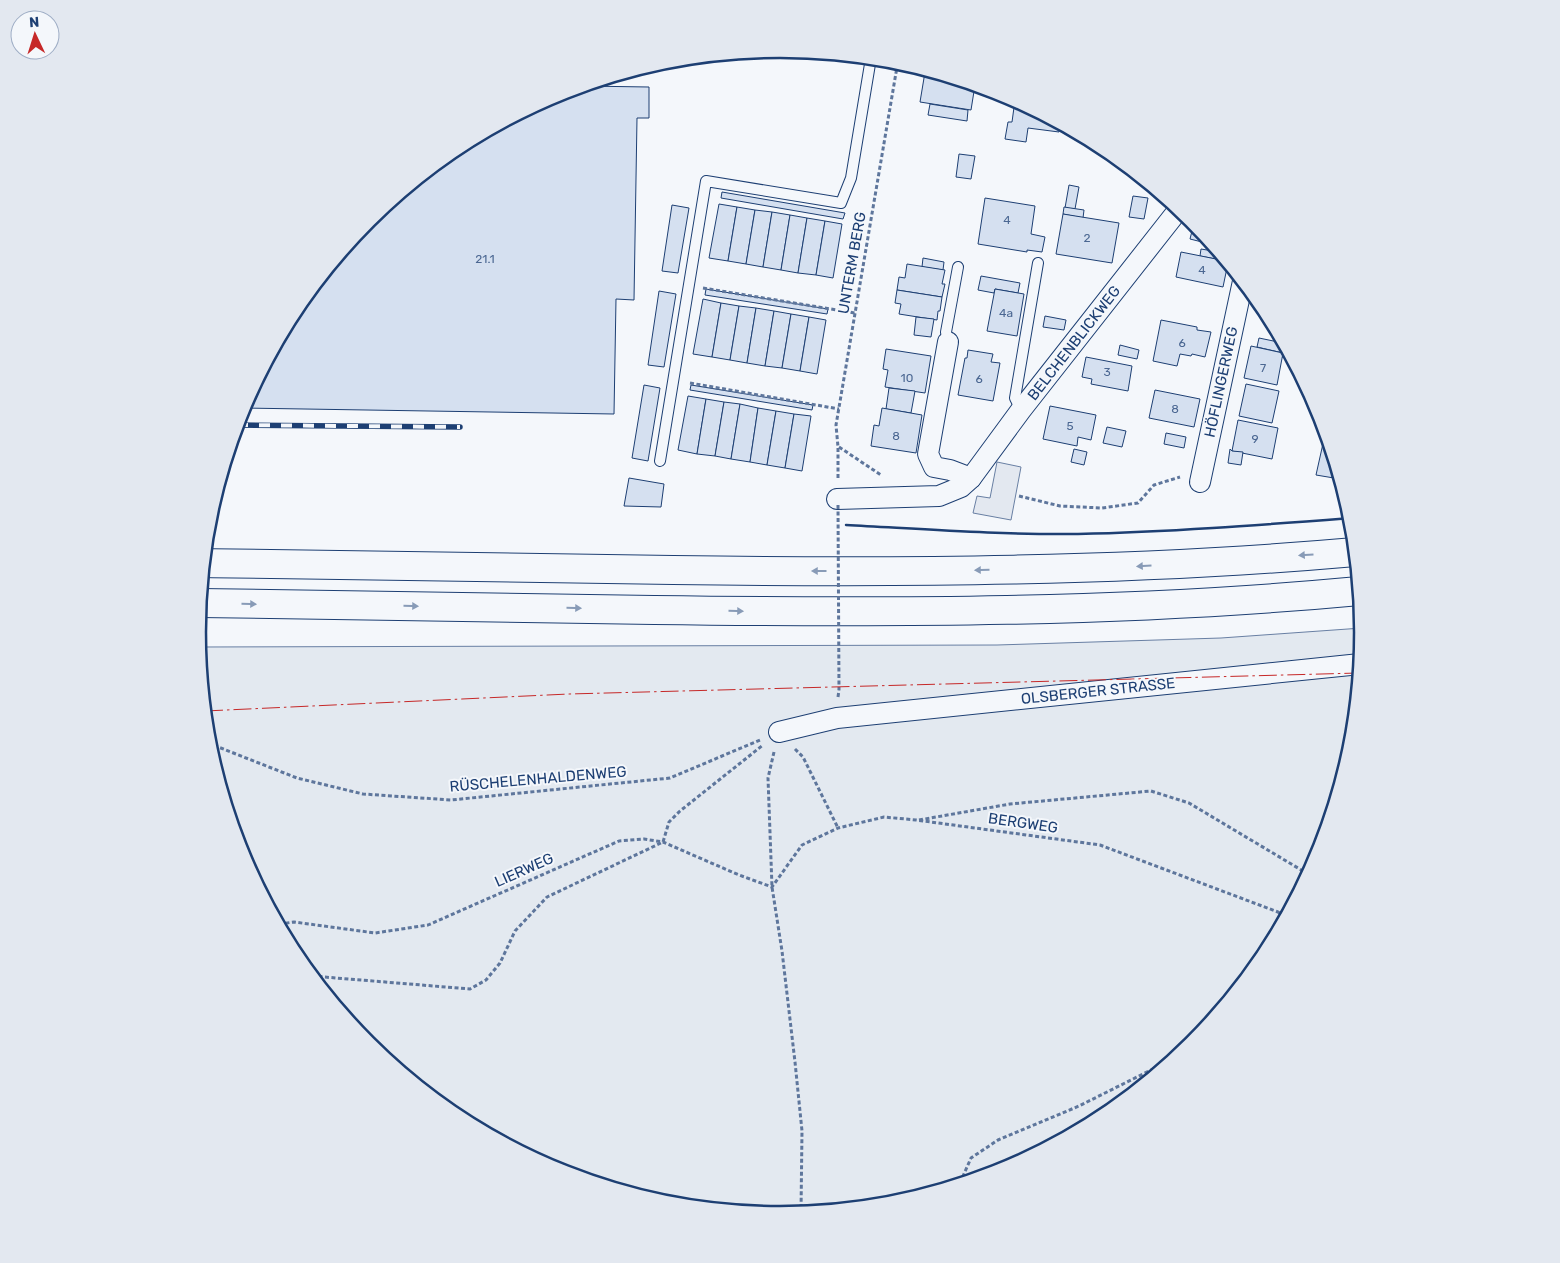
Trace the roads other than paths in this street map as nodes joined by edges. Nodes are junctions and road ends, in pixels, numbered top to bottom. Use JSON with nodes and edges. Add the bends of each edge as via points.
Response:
{"nodes":[{"id":1,"x":870,"y":65,"type":"edge"},
{"id":2,"x":1174,"y":215,"type":"edge"},
{"id":3,"x":1038,"y":263,"type":"dead end"},
{"id":4,"x":958,"y":267,"type":"dead end"},
{"id":5,"x":1241,"y":291,"type":"edge"},
{"id":6,"x":948,"y":342,"type":"joint"},
{"id":7,"x":1021,"y":410,"type":"junction"},
{"id":8,"x":660,"y":461,"type":"dead end"},
{"id":9,"x":972,"y":478,"type":"junction"},
{"id":10,"x":1200,"y":482,"type":"road end"},
{"id":11,"x":838,"y":502,"type":"road end"},
{"id":12,"x":1348,"y":552,"type":"edge"},
{"id":13,"x":210,"y":563,"type":"edge"},
{"id":14,"x":1353,"y":591,"type":"edge"},
{"id":15,"x":207,"y":603,"type":"edge"},
{"id":16,"x":1353,"y":665,"type":"edge"},
{"id":17,"x":779,"y":732,"type":"road end"}],
"edges":[{"from":1,"to":8,"type":"lane","via":[[851,178],[841,203],[706,181]]},
{"from":2,"to":7,"type":"street","name":"BELCHENBLICKWEG"},
{"from":3,"to":7,"type":"lane","via":[[1015,398]]},
{"from":4,"to":6,"type":"lane","via":[[946,332]]},
{"from":5,"to":10,"type":"street","name":"HÖFLINGERWEG"},
{"from":6,"to":9,"type":"street","via":[[928,454],[934,467]]},
{"from":7,"to":9,"type":"street","name":"BELCHENBLICKWEG"},
{"from":9,"to":11,"type":"street","name":"BELCHENBLICKWEG","via":[[961,487],[939,496]]},
{"from":12,"to":13,"type":"highway","one_way":true,"via":[[1146,566],[904,571]]},
{"from":15,"to":14,"type":"highway","one_way":true,"via":[[907,611],[1167,604]]},
{"from":16,"to":17,"type":"street","name":"OLSBERGER STRASSE","via":[[837,718]]}]}
